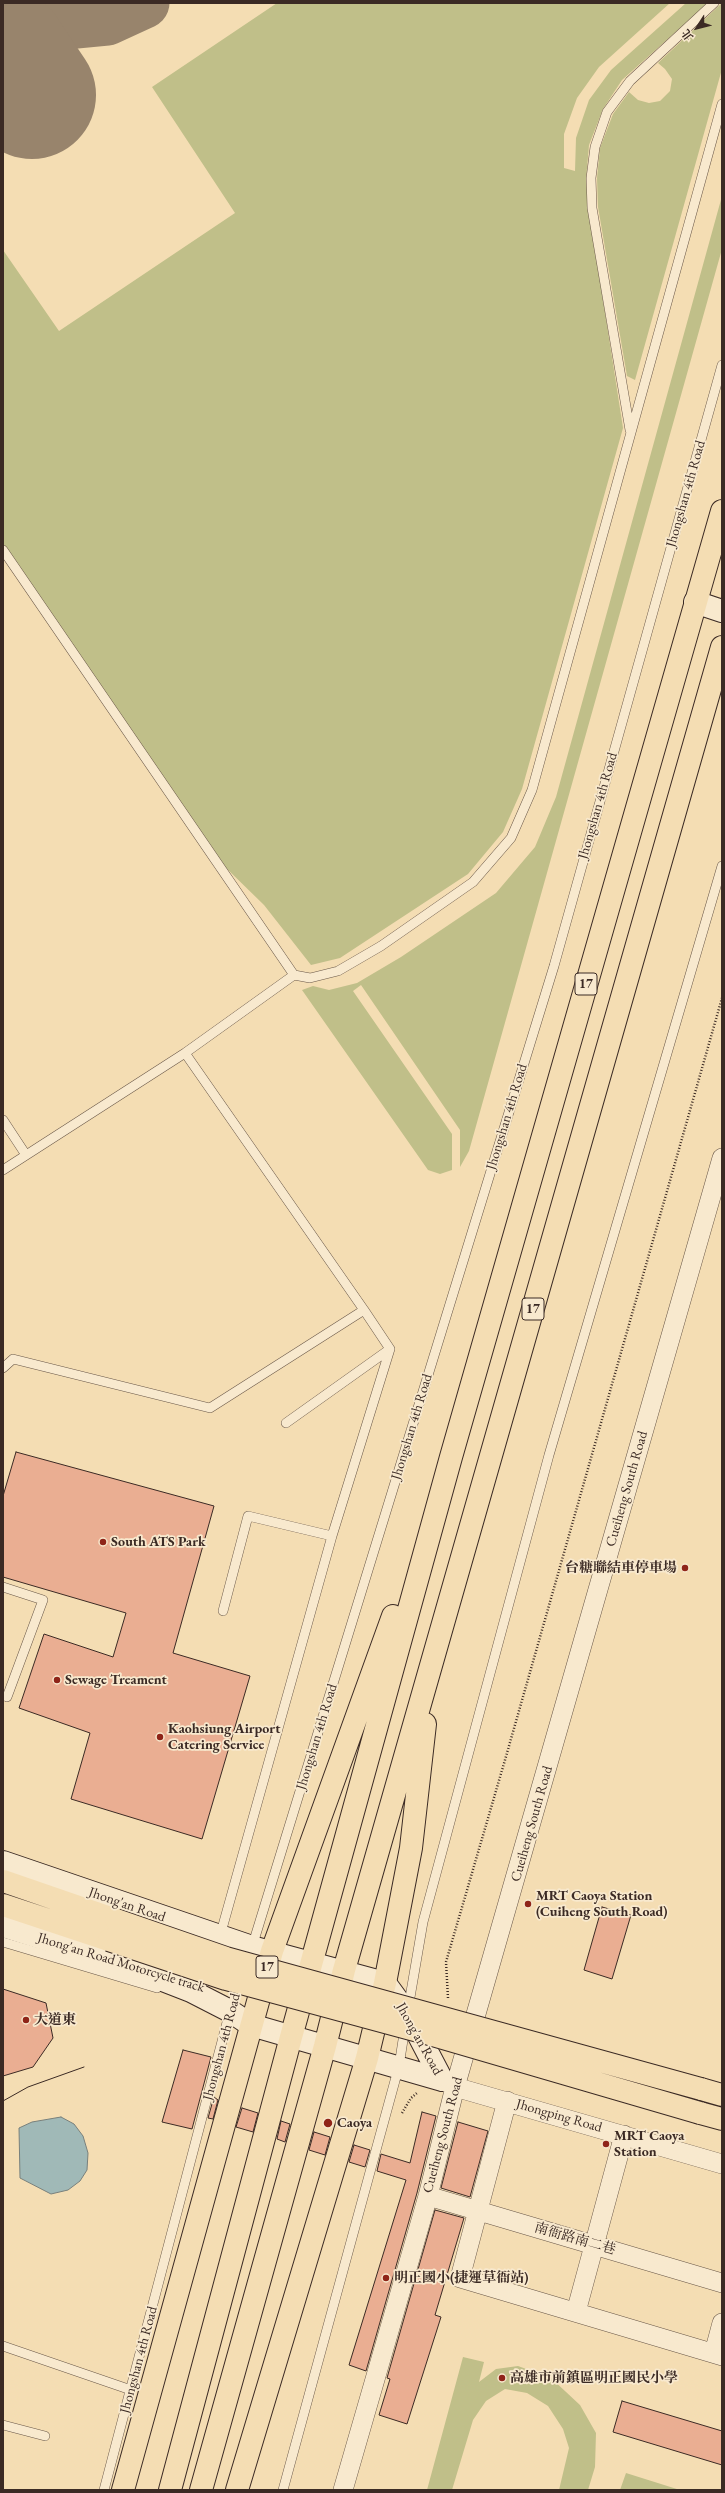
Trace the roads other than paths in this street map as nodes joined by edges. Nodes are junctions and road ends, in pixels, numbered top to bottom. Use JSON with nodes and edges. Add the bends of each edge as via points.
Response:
{"nodes":[{"id":1,"x":714,"y":3,"type":"edge"},
{"id":2,"x":722,"y":104,"type":"edge"},
{"id":3,"x":722,"y":365,"type":"edge"},
{"id":4,"x":631,"y":434,"type":"junction"},
{"id":5,"x":722,"y":511,"type":"edge"},
{"id":6,"x":3,"y":550,"type":"edge"},
{"id":7,"x":695,"y":602,"type":"junction"},
{"id":8,"x":722,"y":611,"type":"edge"},
{"id":9,"x":722,"y":647,"type":"edge"},
{"id":10,"x":722,"y":866,"type":"edge"},
{"id":11,"x":294,"y":975,"type":"junction"},
{"id":12,"x":185,"y":1053,"type":"junction"},
{"id":13,"x":3,"y":1120,"type":"edge"},
{"id":14,"x":26,"y":1155,"type":"junction"},
{"id":15,"x":722,"y":1158,"type":"edge"},
{"id":16,"x":3,"y":1170,"type":"edge"},
{"id":17,"x":364,"y":1310,"type":"junction"},
{"id":18,"x":390,"y":1349,"type":"junction"},
{"id":19,"x":3,"y":1368,"type":"edge"},
{"id":20,"x":286,"y":1423,"type":"dead end"},
{"id":21,"x":451,"y":1457,"type":"junction"},
{"id":22,"x":332,"y":1536,"type":"junction"},
{"id":23,"x":3,"y":1587,"type":"edge"},
{"id":24,"x":223,"y":1611,"type":"dead end"},
{"id":25,"x":432,"y":1661,"type":"junction"},
{"id":26,"x":7,"y":1697,"type":"dead end"},
{"id":27,"x":3,"y":1862,"type":"edge"},
{"id":28,"x":3,"y":1871,"type":"edge"},
{"id":29,"x":39,"y":1875,"type":"junction"},
{"id":30,"x":3,"y":1881,"type":"edge"},
{"id":31,"x":3,"y":1887,"type":"edge"},
{"id":32,"x":3,"y":1905,"type":"edge"},
{"id":33,"x":3,"y":1912,"type":"edge"},
{"id":34,"x":6,"y":1930,"type":"edge"},
{"id":35,"x":113,"y":1930,"type":"junction"},
{"id":36,"x":220,"y":1936,"type":"junction"},
{"id":37,"x":262,"y":1949,"type":"junction"},
{"id":38,"x":312,"y":1962,"type":"junction"},
{"id":39,"x":344,"y":1970,"type":"junction"},
{"id":40,"x":385,"y":1983,"type":"junction"},
{"id":41,"x":230,"y":2011,"type":"junction"},
{"id":42,"x":407,"y":2013,"type":"junction"},
{"id":43,"x":251,"y":2025,"type":"junction"},
{"id":44,"x":291,"y":2037,"type":"junction"},
{"id":45,"x":326,"y":2046,"type":"junction"},
{"id":46,"x":367,"y":2058,"type":"junction"},
{"id":47,"x":399,"y":2066,"type":"junction"},
{"id":48,"x":442,"y":2081,"type":"junction"},
{"id":49,"x":722,"y":2095,"type":"edge"},
{"id":50,"x":507,"y":2101,"type":"junction"},
{"id":51,"x":722,"y":2119,"type":"edge"},
{"id":52,"x":624,"y":2135,"type":"junction"},
{"id":53,"x":722,"y":2164,"type":"edge"},
{"id":54,"x":428,"y":2196,"type":"junction"},
{"id":55,"x":477,"y":2211,"type":"junction"},
{"id":56,"x":593,"y":2245,"type":"junction"},
{"id":57,"x":722,"y":2282,"type":"edge"},
{"id":58,"x":576,"y":2312,"type":"junction"},
{"id":59,"x":722,"y":2323,"type":"edge"},
{"id":60,"x":3,"y":2346,"type":"edge"},
{"id":61,"x":718,"y":2355,"type":"edge"},
{"id":62,"x":131,"y":2390,"type":"junction"},
{"id":63,"x":3,"y":2425,"type":"edge"},
{"id":64,"x":44,"y":2436,"type":"dead end"},
{"id":65,"x":104,"y":2490,"type":"edge"},
{"id":66,"x":123,"y":2490,"type":"edge"},
{"id":67,"x":170,"y":2490,"type":"edge"},
{"id":68,"x":201,"y":2490,"type":"edge"},
{"id":69,"x":237,"y":2490,"type":"edge"},
{"id":70,"x":283,"y":2490,"type":"edge"},
{"id":71,"x":343,"y":2490,"type":"edge"}],
"edges":[{"from":1,"to":4,"type":"lane","via":[[630,81],[607,112],[595,146],[591,178],[592,208]]},
{"from":2,"to":4,"type":"lane"},
{"from":3,"to":37,"type":"lane","name":"Jhongshan 4th Road","via":[[554,966]]},
{"from":4,"to":11,"type":"lane","via":[[532,790],[511,838],[473,882],[381,946],[338,971],[310,978]]},
{"from":5,"to":7,"type":"main road","name":"Jhongshan 4th Road","number":"17"},
{"from":6,"to":11,"type":"lane"},
{"from":7,"to":8,"type":"street"},
{"from":7,"to":21,"type":"main road","name":"Jhongshan 4th Road","number":"17"},
{"from":9,"to":25,"type":"main road","number":"17"},
{"from":10,"to":42,"type":"lane","via":[[549,1455],[423,1922]]},
{"from":11,"to":12,"type":"lane"},
{"from":12,"to":14,"type":"lane"},
{"from":12,"to":17,"type":"lane"},
{"from":13,"to":14,"type":"lane"},
{"from":14,"to":16,"type":"lane"},
{"from":15,"to":48,"type":"street","name":"Cueiheng South Road"},
{"from":17,"to":18,"type":"lane"},
{"from":17,"to":19,"type":"lane","via":[[210,1408],[13,1359]]},
{"from":18,"to":20,"type":"lane"},
{"from":18,"to":22,"type":"lane"},
{"from":21,"to":37,"type":"main road","name":"Jhongshan 4th Road","number":"17"},
{"from":21,"to":38,"type":"main road","name":"Jhongshan 4th Road","number":"17"},
{"from":22,"to":24,"type":"lane","via":[[248,1516]]},
{"from":22,"to":36,"type":"lane"},
{"from":23,"to":26,"type":"lane","via":[[43,1600]]},
{"from":25,"to":39,"type":"main road","number":"17"},
{"from":25,"to":40,"type":"main road","number":"17","via":[[411,1848]]},
{"from":27,"to":29,"type":"street","name":"Jhong'an Road"},
{"from":28,"to":29,"type":"street","name":"Jhong'an Road"},
{"from":29,"to":36,"type":"street","name":"Jhong'an Road"},
{"from":30,"to":35,"type":"main road"},
{"from":31,"to":35,"type":"main road"},
{"from":32,"to":35,"type":"main road"},
{"from":33,"to":35,"type":"main road"},
{"from":34,"to":41,"type":"street","name":"Jhong'an Road","via":[[114,1961],[191,1991]]},
{"from":35,"to":49,"type":"main road","bridge":true,"via":[[226,1958]]},
{"from":35,"to":51,"type":"main road","bridge":true,"via":[[226,1979],[429,2034]]},
{"from":36,"to":37,"type":"street","name":"Jhong'an Road"},
{"from":37,"to":38,"type":"street","name":"Jhong'an Road"},
{"from":37,"to":41,"type":"lane","name":"Jhongshan 4th Road"},
{"from":37,"to":43,"type":"main road","name":"Jhongshan 4th Road","number":"17"},
{"from":38,"to":39,"type":"street","name":"Jhong'an Road"},
{"from":38,"to":44,"type":"main road","name":"Jhongshan 4th Road","number":"17"},
{"from":39,"to":40,"type":"street","name":"Jhong'an Road"},
{"from":39,"to":45,"type":"main road","number":"17"},
{"from":40,"to":42,"type":"street","name":"Jhong'an Road"},
{"from":40,"to":46,"type":"main road","number":"17"},
{"from":41,"to":43,"type":"street","name":"Jhong'an Road"},
{"from":41,"to":62,"type":"lane","name":"Jhongshan 4th Road"},
{"from":42,"to":47,"type":"lane"},
{"from":42,"to":48,"type":"street","name":"Jhong'an Road"},
{"from":43,"to":44,"type":"street","name":"Jhong'an Road"},
{"from":43,"to":66,"type":"main road","name":"Jhongshan 4th Road","number":"17"},
{"from":44,"to":45,"type":"street","name":"Jhong'an Road"},
{"from":44,"to":67,"type":"main road","name":"Jhongshan 4th Road","number":"17"},
{"from":45,"to":46,"type":"street","name":"Jhong'an Road"},
{"from":45,"to":68,"type":"main road","number":"17"},
{"from":46,"to":47,"type":"street","name":"Jhong'an Road"},
{"from":46,"to":69,"type":"main road","number":"17"},
{"from":47,"to":48,"type":"street","name":"Jhong'an Road"},
{"from":47,"to":70,"type":"lane"},
{"from":48,"to":50,"type":"street","name":"Jhongping Road"},
{"from":48,"to":54,"type":"street","name":"Cueiheng South Road"},
{"from":50,"to":52,"type":"street","name":"Jhongping Road"},
{"from":50,"to":55,"type":"street"},
{"from":52,"to":53,"type":"street","name":"Jhongping Road"},
{"from":52,"to":56,"type":"street"},
{"from":54,"to":55,"type":"street","name":"南衙路南二巷"},
{"from":54,"to":71,"type":"street","name":"Cueiheng South Road"},
{"from":55,"to":56,"type":"street","name":"南衙路南二巷"},
{"from":55,"to":58,"type":"street","via":[[460,2278]]},
{"from":56,"to":57,"type":"street","name":"南衙路南二巷"},
{"from":56,"to":58,"type":"street"},
{"from":58,"to":61,"type":"street"},
{"from":59,"to":61,"type":"street"},
{"from":60,"to":62,"type":"lane"},
{"from":62,"to":65,"type":"lane","name":"Jhongshan 4th Road"},
{"from":63,"to":64,"type":"lane"}]}
